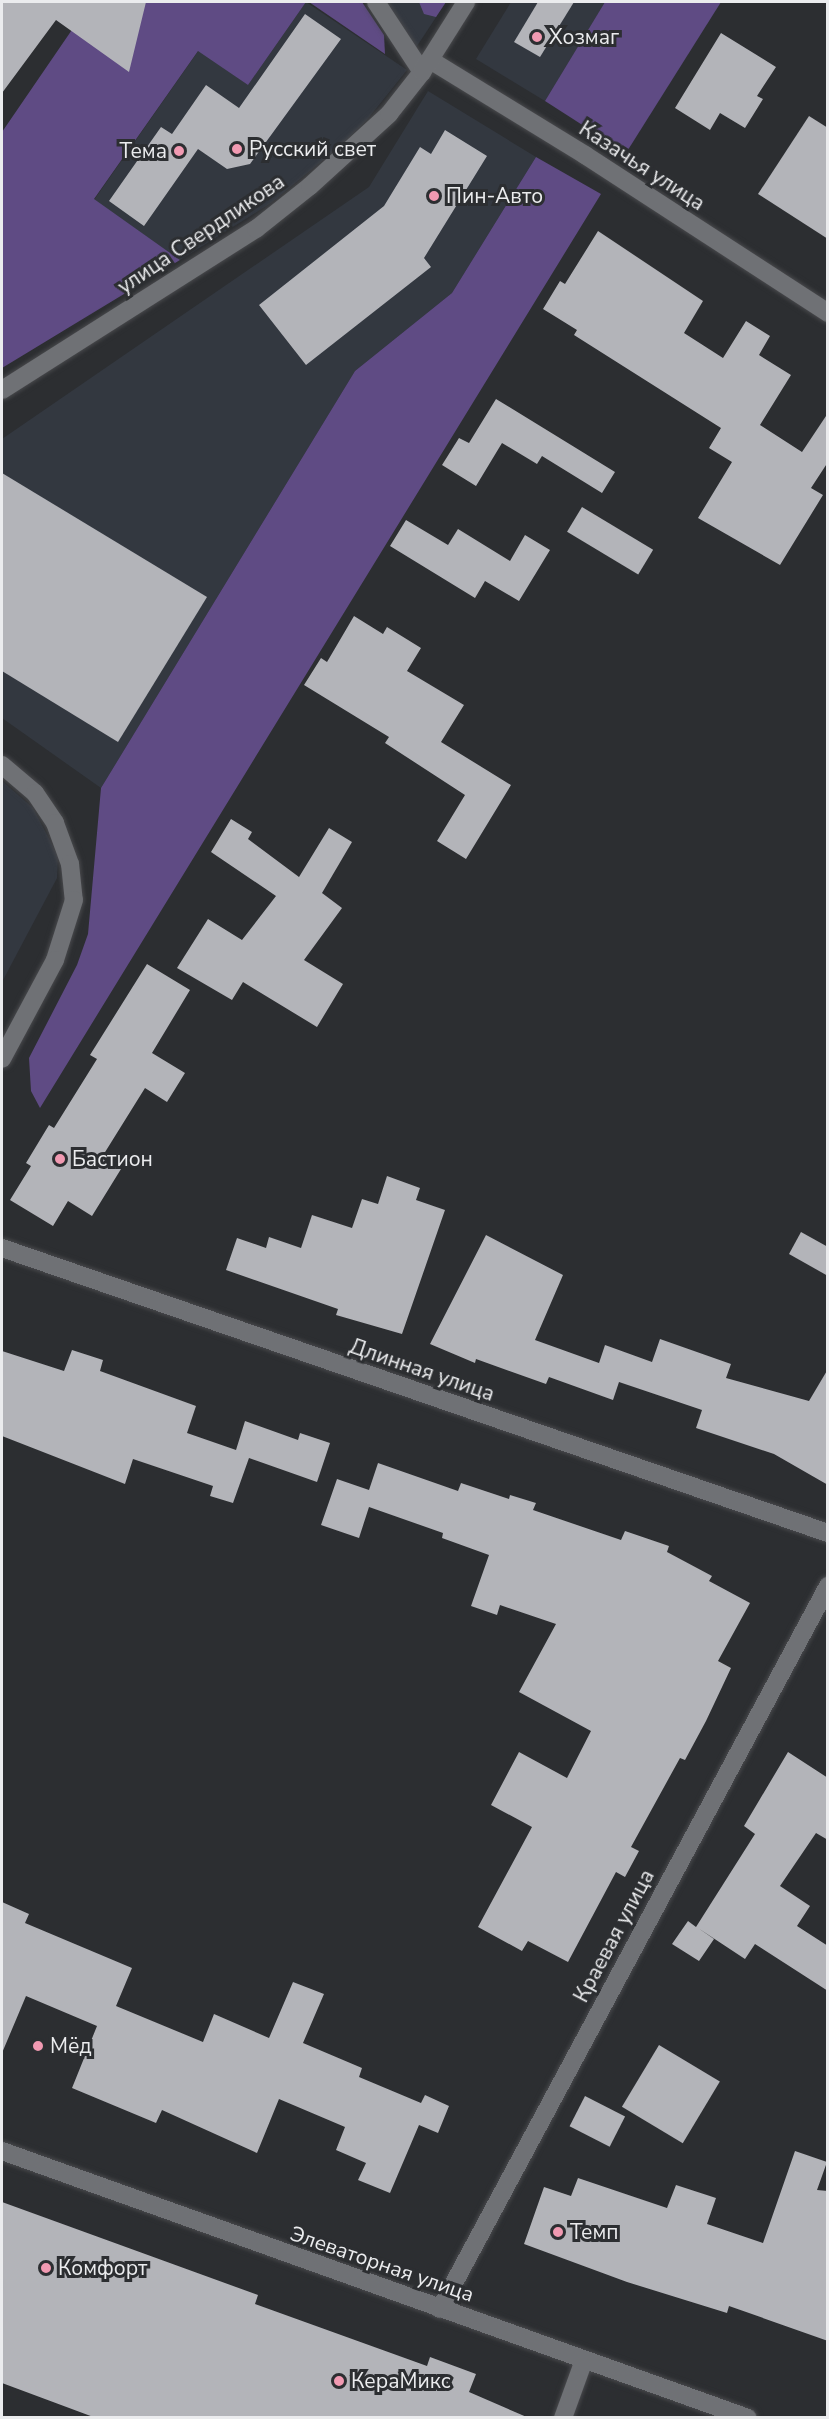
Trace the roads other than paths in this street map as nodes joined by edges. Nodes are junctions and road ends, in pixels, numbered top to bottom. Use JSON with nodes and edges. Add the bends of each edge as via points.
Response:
{"nodes":[{"id":1,"x":376,"y":2,"type":"edge"},
{"id":2,"x":466,"y":2,"type":"edge"},
{"id":3,"x":426,"y":66,"type":"junction"},
{"id":4,"x":828,"y":313,"type":"edge"},
{"id":5,"x":2,"y":390,"type":"edge"},
{"id":6,"x":2,"y":765,"type":"edge"},
{"id":7,"x":2,"y":1059,"type":"edge"},
{"id":8,"x":2,"y":1248,"type":"edge"},
{"id":9,"x":828,"y":1533,"type":"edge"},
{"id":10,"x":828,"y":1586,"type":"edge"},
{"id":11,"x":2,"y":2151,"type":"edge"},
{"id":12,"x":440,"y":2308,"type":"junction"},
{"id":13,"x":584,"y":2360,"type":"junction"},
{"id":14,"x":563,"y":2418,"type":"edge"},
{"id":15,"x":748,"y":2418,"type":"edge"}],
"edges":[{"from":1,"to":3,"type":"street"},
{"from":2,"to":3,"type":"street","name":"улица Свердликова"},
{"from":3,"to":4,"type":"street","name":"Казачья улица","via":[[585,155]]},
{"from":3,"to":5,"type":"street","name":"улица Свердликова","via":[[374,129],[283,209]]},
{"from":6,"to":7,"type":"street","via":[[27,784],[45,805],[61,839],[74,885],[72,915],[65,936]]},
{"from":8,"to":9,"type":"street","name":"Длинная улица"},
{"from":10,"to":12,"type":"street","name":"Краевая улица"},
{"from":11,"to":12,"type":"street","name":"Элеваторная улица"},
{"from":12,"to":13,"type":"street","name":"Элеваторная улица"},
{"from":13,"to":14,"type":"street"},
{"from":13,"to":15,"type":"street","name":"Элеваторная улица"}]}
